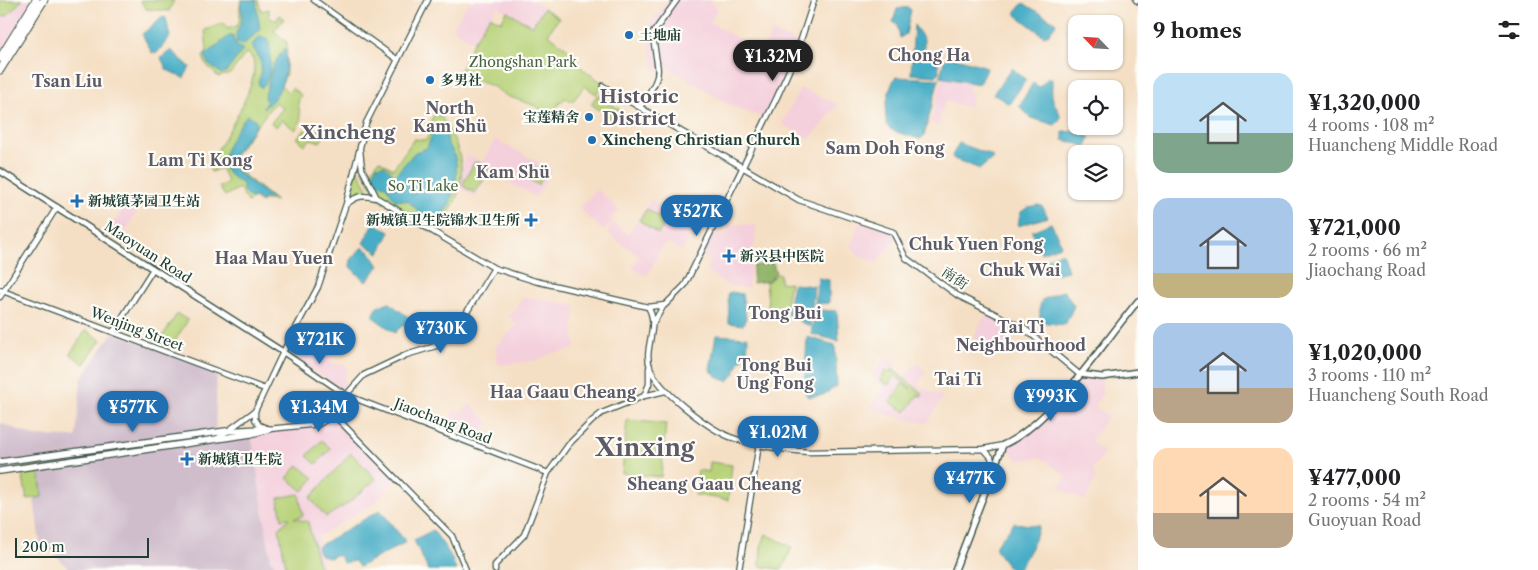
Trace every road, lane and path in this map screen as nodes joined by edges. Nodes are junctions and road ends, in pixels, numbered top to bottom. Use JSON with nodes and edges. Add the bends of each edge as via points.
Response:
{"nodes":[{"id":1,"x":36,"y":0,"type":"edge"},
{"id":2,"x":44,"y":0,"type":"edge"},
{"id":3,"x":314,"y":0,"type":"edge"},
{"id":4,"x":428,"y":0,"type":"edge"},
{"id":5,"x":677,"y":0,"type":"edge"},
{"id":6,"x":814,"y":0,"type":"edge"},
{"id":7,"x":0,"y":58,"type":"edge"},
{"id":8,"x":398,"y":60,"type":"junction"},
{"id":9,"x":0,"y":70,"type":"edge"},
{"id":10,"x":603,"y":86,"type":"dead end"},
{"id":11,"x":640,"y":107,"type":"junction"},
{"id":12,"x":360,"y":150,"type":"junction"},
{"id":13,"x":742,"y":167,"type":"junction"},
{"id":14,"x":0,"y":171,"type":"edge"},
{"id":15,"x":377,"y":198,"type":"junction"},
{"id":16,"x":346,"y":204,"type":"junction"},
{"id":17,"x":57,"y":207,"type":"junction"},
{"id":18,"x":494,"y":268,"type":"junction"},
{"id":19,"x":154,"y":269,"type":"junction"},
{"id":20,"x":2,"y":290,"type":"edge"},
{"id":21,"x":0,"y":297,"type":"edge"},
{"id":22,"x":1138,"y":300,"type":"edge"},
{"id":23,"x":665,"y":305,"type":"junction"},
{"id":24,"x":648,"y":307,"type":"junction"},
{"id":25,"x":653,"y":323,"type":"junction"},
{"id":26,"x":113,"y":332,"type":"junction"},
{"id":27,"x":283,"y":352,"type":"junction"},
{"id":28,"x":1089,"y":362,"type":"junction"},
{"id":29,"x":649,"y":367,"type":"junction"},
{"id":30,"x":1138,"y":372,"type":"edge"},
{"id":31,"x":1079,"y":374,"type":"junction"},
{"id":32,"x":1102,"y":377,"type":"junction"},
{"id":33,"x":1070,"y":385,"type":"junction"},
{"id":34,"x":265,"y":389,"type":"junction"},
{"id":35,"x":665,"y":391,"type":"junction"},
{"id":36,"x":346,"y":395,"type":"junction"},
{"id":37,"x":644,"y":396,"type":"junction"},
{"id":38,"x":255,"y":411,"type":"junction"},
{"id":39,"x":334,"y":415,"type":"junction"},
{"id":40,"x":269,"y":429,"type":"junction"},
{"id":41,"x":215,"y":440,"type":"junction"},
{"id":42,"x":759,"y":444,"type":"junction"},
{"id":43,"x":1003,"y":445,"type":"junction"},
{"id":44,"x":984,"y":449,"type":"junction"},
{"id":45,"x":0,"y":462,"type":"edge"},
{"id":46,"x":994,"y":469,"type":"junction"},
{"id":47,"x":0,"y":471,"type":"edge"},
{"id":48,"x":548,"y":473,"type":"junction"},
{"id":49,"x":466,"y":570,"type":"edge"},
{"id":50,"x":495,"y":570,"type":"edge"},
{"id":51,"x":738,"y":570,"type":"edge"},
{"id":52,"x":955,"y":570,"type":"edge"}],
"edges":[{"from":1,"to":7,"type":"highway"},
{"from":2,"to":9,"type":"highway"},
{"from":3,"to":8,"type":"street"},
{"from":4,"to":8,"type":"street"},
{"from":5,"to":11,"type":"street","via":[[653,33],[660,73]]},
{"from":6,"to":13,"type":"street","via":[[796,55]]},
{"from":8,"to":12,"type":"street","via":[[366,123]]},
{"from":10,"to":11,"type":"street","name":"南街"},
{"from":11,"to":13,"type":"street","name":"南街"},
{"from":12,"to":15,"type":"street","via":[[362,170]]},
{"from":12,"to":16,"type":"street"},
{"from":13,"to":23,"type":"street","via":[[685,285]]},
{"from":13,"to":31,"type":"street","name":"南街","via":[[799,200],[893,232],[906,258],[957,295],[1025,329]]},
{"from":14,"to":17,"type":"street","name":"Maoyuan Road"},
{"from":15,"to":16,"type":"street","via":[[364,195]]},
{"from":15,"to":18,"type":"street"},
{"from":16,"to":27,"type":"street","via":[[318,287]]},
{"from":17,"to":19,"type":"street","name":"Maoyuan Road"},
{"from":17,"to":20,"type":"street"},
{"from":18,"to":24,"type":"street","via":[[535,281]]},
{"from":18,"to":36,"type":"street","via":[[454,333],[436,346],[406,355],[364,375]]},
{"from":19,"to":26,"type":"street"},
{"from":19,"to":27,"type":"street","name":"Maoyuan Road"},
{"from":20,"to":21,"type":"street"},
{"from":20,"to":26,"type":"street","name":"Wenjing Street"},
{"from":22,"to":28,"type":"street"},
{"from":23,"to":24,"type":"street"},
{"from":23,"to":25,"type":"street"},
{"from":24,"to":25,"type":"street"},
{"from":25,"to":29,"type":"street"},
{"from":26,"to":34,"type":"street","name":"Wenjing Street"},
{"from":27,"to":34,"type":"street"},
{"from":27,"to":36,"type":"street","name":"Jiaochang Road"},
{"from":28,"to":31,"type":"street"},
{"from":28,"to":32,"type":"street","via":[[1089,372]]},
{"from":29,"to":35,"type":"street"},
{"from":29,"to":37,"type":"street"},
{"from":30,"to":32,"type":"street"},
{"from":31,"to":32,"type":"street"},
{"from":31,"to":33,"type":"street"},
{"from":32,"to":33,"type":"street","via":[[1080,379]]},
{"from":33,"to":43,"type":"street","via":[[1018,438]]},
{"from":34,"to":38,"type":"street"},
{"from":35,"to":37,"type":"street"},
{"from":35,"to":42,"type":"street","via":[[729,436]]},
{"from":36,"to":39,"type":"street"},
{"from":36,"to":48,"type":"street","name":"Jiaochang Road"},
{"from":37,"to":48,"type":"street","via":[[602,413],[592,421],[569,444]]},
{"from":38,"to":40,"type":"street","via":[[259,425]]},
{"from":38,"to":41,"type":"street"},
{"from":39,"to":40,"type":"street","via":[[319,424]]},
{"from":39,"to":49,"type":"street","via":[[452,536]]},
{"from":40,"to":41,"type":"main road"},
{"from":40,"to":45,"type":"main road","via":[[226,431]]},
{"from":41,"to":47,"type":"main road"},
{"from":42,"to":44,"type":"street","via":[[810,452]]},
{"from":42,"to":51,"type":"street"},
{"from":43,"to":44,"type":"street"},
{"from":43,"to":46,"type":"street"},
{"from":44,"to":46,"type":"street","via":[[991,457]]},
{"from":46,"to":52,"type":"street"},
{"from":48,"to":50,"type":"street","via":[[524,535],[495,565]]}]}
